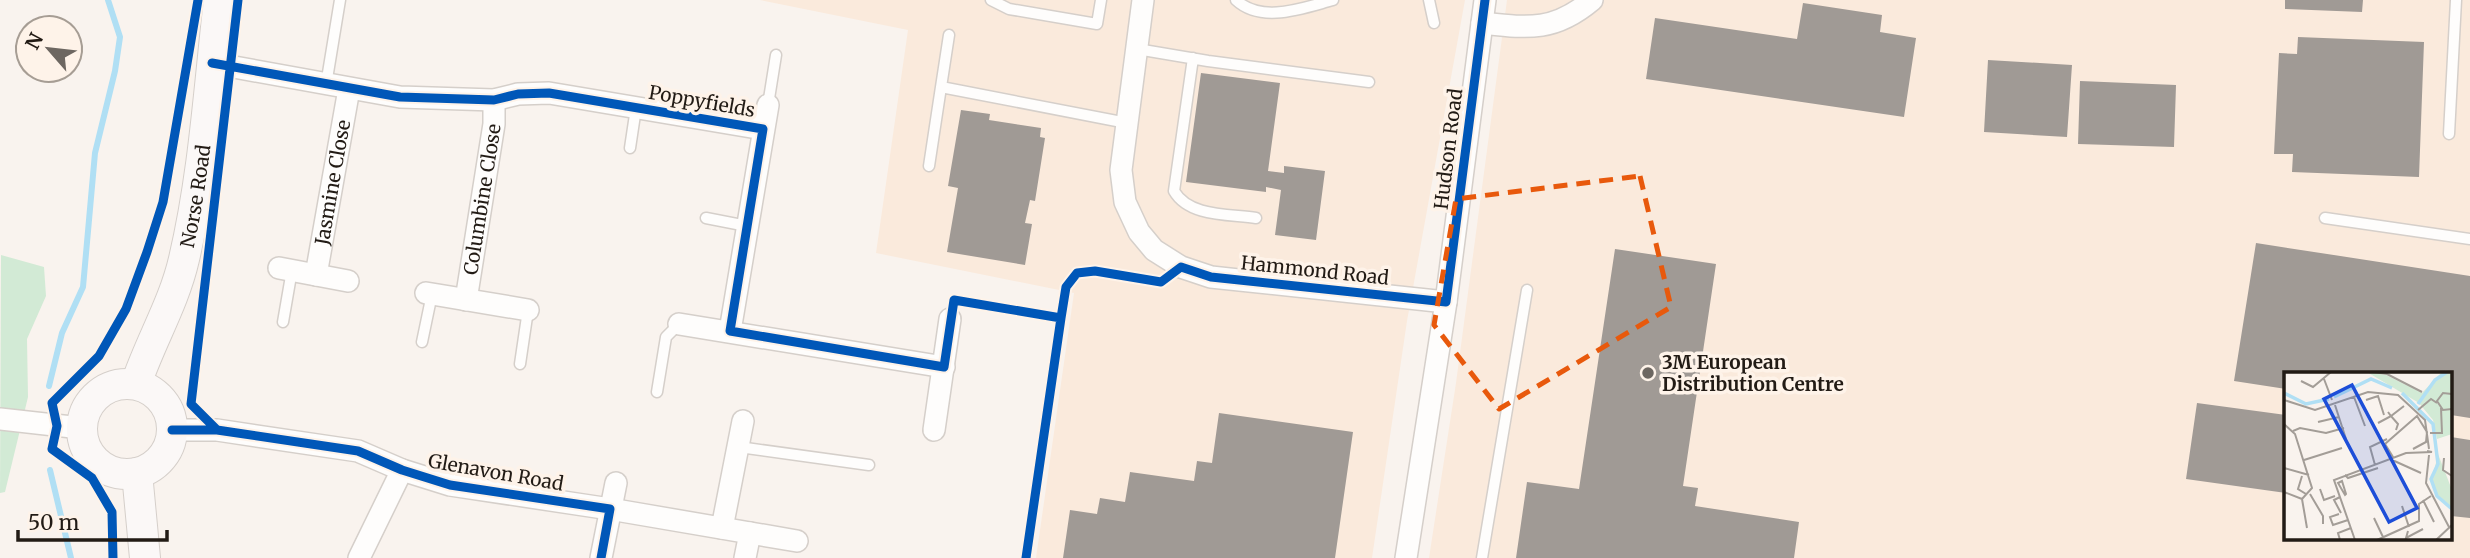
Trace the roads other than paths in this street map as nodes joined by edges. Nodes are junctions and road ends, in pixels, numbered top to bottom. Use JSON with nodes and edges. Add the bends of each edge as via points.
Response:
{"nodes":[{"id":1,"x":219,"y":0,"type":"edge"},
{"id":2,"x":340,"y":0,"type":"edge"},
{"id":3,"x":991,"y":0,"type":"edge"},
{"id":4,"x":1101,"y":0,"type":"edge"},
{"id":5,"x":1143,"y":0,"type":"edge"},
{"id":6,"x":1236,"y":0,"type":"edge"},
{"id":7,"x":1333,"y":0,"type":"edge"},
{"id":8,"x":1429,"y":0,"type":"edge"},
{"id":9,"x":1485,"y":0,"type":"edge"},
{"id":10,"x":1592,"y":0,"type":"edge"},
{"id":11,"x":2455,"y":0,"type":"edge"},
{"id":12,"x":1434,"y":23,"type":"dead end"},
{"id":13,"x":1482,"y":23,"type":"junction"},
{"id":14,"x":949,"y":35,"type":"dead end"},
{"id":15,"x":1137,"y":49,"type":"junction"},
{"id":16,"x":776,"y":55,"type":"dead end"},
{"id":17,"x":1193,"y":58,"type":"junction"},
{"id":18,"x":212,"y":63,"type":"junction"},
{"id":19,"x":1370,"y":82,"type":"dead end"},
{"id":20,"x":326,"y":85,"type":"junction"},
{"id":21,"x":941,"y":87,"type":"junction"},
{"id":22,"x":349,"y":89,"type":"junction"},
{"id":23,"x":494,"y":100,"type":"junction"},
{"id":24,"x":768,"y":105,"type":"joint"},
{"id":25,"x":636,"y":108,"type":"junction"},
{"id":26,"x":1127,"y":123,"type":"junction"},
{"id":27,"x":763,"y":129,"type":"junction"},
{"id":28,"x":2449,"y":134,"type":"dead end"},
{"id":29,"x":630,"y":148,"type":"dead end"},
{"id":30,"x":929,"y":166,"type":"dead end"},
{"id":31,"x":706,"y":218,"type":"dead end"},
{"id":32,"x":1256,"y":218,"type":"dead end"},
{"id":33,"x":2325,"y":218,"type":"dead end"},
{"id":34,"x":747,"y":226,"type":"junction"},
{"id":35,"x":2470,"y":239,"type":"edge"},
{"id":36,"x":286,"y":269,"type":"joint"},
{"id":37,"x":316,"y":275,"type":"junction"},
{"id":38,"x":348,"y":281,"type":"dead end"},
{"id":39,"x":1527,"y":290,"type":"dead end"},
{"id":40,"x":429,"y":293,"type":"joint"},
{"id":41,"x":467,"y":300,"type":"junction"},
{"id":42,"x":1446,"y":302,"type":"junction"},
{"id":43,"x":528,"y":310,"type":"joint"},
{"id":44,"x":950,"y":319,"type":"dead end"},
{"id":45,"x":283,"y":322,"type":"dead end"},
{"id":46,"x":679,"y":324,"type":"joint"},
{"id":47,"x":730,"y":331,"type":"junction"},
{"id":48,"x":422,"y":342,"type":"dead end"},
{"id":49,"x":520,"y":364,"type":"dead end"},
{"id":50,"x":944,"y":367,"type":"junction"},
{"id":51,"x":136,"y":384,"type":"junction"},
{"id":52,"x":657,"y":392,"type":"dead end"},
{"id":53,"x":0,"y":419,"type":"edge"},
{"id":54,"x":743,"y":421,"type":"dead end"},
{"id":55,"x":81,"y":428,"type":"junction"},
{"id":56,"x":172,"y":430,"type":"junction"},
{"id":57,"x":934,"y":430,"type":"dead end"},
{"id":58,"x":738,"y":447,"type":"junction"},
{"id":59,"x":869,"y":466,"type":"dead end"},
{"id":60,"x":402,"y":470,"type":"junction"},
{"id":61,"x":137,"y":473,"type":"junction"},
{"id":62,"x":616,"y":483,"type":"dead end"},
{"id":63,"x":610,"y":509,"type":"junction"},
{"id":64,"x":722,"y":528,"type":"junction"},
{"id":65,"x":785,"y":532,"type":"dead end"},
{"id":66,"x":750,"y":533,"type":"junction"},
{"id":67,"x":145,"y":558,"type":"edge"},
{"id":68,"x":359,"y":558,"type":"edge"},
{"id":69,"x":601,"y":558,"type":"edge"},
{"id":70,"x":745,"y":558,"type":"edge"},
{"id":71,"x":1406,"y":558,"type":"edge"},
{"id":72,"x":1482,"y":558,"type":"edge"}],
"edges":[{"from":1,"to":18,"type":"street","name":"Norse Road"},
{"from":2,"to":20,"type":"lane"},
{"from":3,"to":4,"type":"lane","via":[[1009,9],[1097,24]]},
{"from":5,"to":15,"type":"street","name":"Hammond Road"},
{"from":6,"to":7,"type":"lane","via":[[1242,6],[1274,14]]},
{"from":8,"to":12,"type":"lane"},
{"from":9,"to":13,"type":"street","name":"Hudson Road"},
{"from":10,"to":13,"type":"street","via":[[1549,25]]},
{"from":11,"to":28,"type":"lane"},
{"from":13,"to":42,"type":"street","name":"Hudson Road"},
{"from":14,"to":21,"type":"lane"},
{"from":15,"to":17,"type":"lane"},
{"from":15,"to":26,"type":"street","name":"Hammond Road"},
{"from":16,"to":24,"type":"lane"},
{"from":17,"to":19,"type":"lane"},
{"from":17,"to":32,"type":"lane","via":[[1174,191],[1185,206],[1197,210]]},
{"from":18,"to":20,"type":"street","name":"Poppyfields"},
{"from":18,"to":51,"type":"street","name":"Norse Road","via":[[202,167],[184,261]]},
{"from":20,"to":22,"type":"street","name":"Poppyfields"},
{"from":21,"to":26,"type":"lane"},
{"from":21,"to":30,"type":"lane"},
{"from":22,"to":23,"type":"street","name":"Poppyfields","via":[[400,97]]},
{"from":22,"to":37,"type":"street","name":"Jasmine Close"},
{"from":23,"to":25,"type":"street","name":"Poppyfields","via":[[549,93]]},
{"from":23,"to":41,"type":"street","name":"Columbine Close","via":[[495,124]]},
{"from":24,"to":27,"type":"street","name":"Poppyfields"},
{"from":25,"to":27,"type":"street","name":"Poppyfields"},
{"from":25,"to":29,"type":"lane"},
{"from":26,"to":42,"type":"street","name":"Hammond Road","via":[[1121,170],[1125,202],[1139,232],[1154,250],[1181,267],[1211,276]]},
{"from":27,"to":34,"type":"street","name":"Poppyfields"},
{"from":31,"to":34,"type":"lane"},
{"from":33,"to":35,"type":"lane"},
{"from":34,"to":47,"type":"street","name":"Poppyfields"},
{"from":36,"to":37,"type":"street"},
{"from":36,"to":45,"type":"lane"},
{"from":37,"to":38,"type":"street"},
{"from":39,"to":72,"type":"lane"},
{"from":40,"to":41,"type":"street","name":"Columbine Close"},
{"from":40,"to":48,"type":"lane"},
{"from":41,"to":43,"type":"street","name":"Columbine Close"},
{"from":42,"to":71,"type":"street","name":"Hudson Road"},
{"from":43,"to":49,"type":"lane"},
{"from":44,"to":50,"type":"street"},
{"from":46,"to":47,"type":"street"},
{"from":46,"to":52,"type":"lane","via":[[666,337]]},
{"from":47,"to":50,"type":"street"},
{"from":50,"to":57,"type":"street"},
{"from":51,"to":55,"type":"street","via":[[104,389],[87,407]]},
{"from":51,"to":56,"type":"street","via":[[154,392],[168,410]]},
{"from":53,"to":55,"type":"street"},
{"from":54,"to":58,"type":"street"},
{"from":55,"to":61,"type":"street","via":[[83,444],[93,460],[117,473]]},
{"from":56,"to":60,"type":"street","name":"Glenavon Road","via":[[217,430],[358,451]]},
{"from":56,"to":61,"type":"street","via":[[168,448],[156,464]]},
{"from":58,"to":59,"type":"lane"},
{"from":58,"to":64,"type":"street"},
{"from":60,"to":63,"type":"street","name":"Glenavon Road","via":[[450,485]]},
{"from":60,"to":68,"type":"street"},
{"from":61,"to":67,"type":"street"},
{"from":62,"to":63,"type":"street"},
{"from":63,"to":64,"type":"street","name":"Glenavon Road"},
{"from":63,"to":69,"type":"street"},
{"from":64,"to":66,"type":"street","name":"Glenavon Road"},
{"from":65,"to":66,"type":"street","name":"Glenavon Road"},
{"from":66,"to":70,"type":"street"}]}
